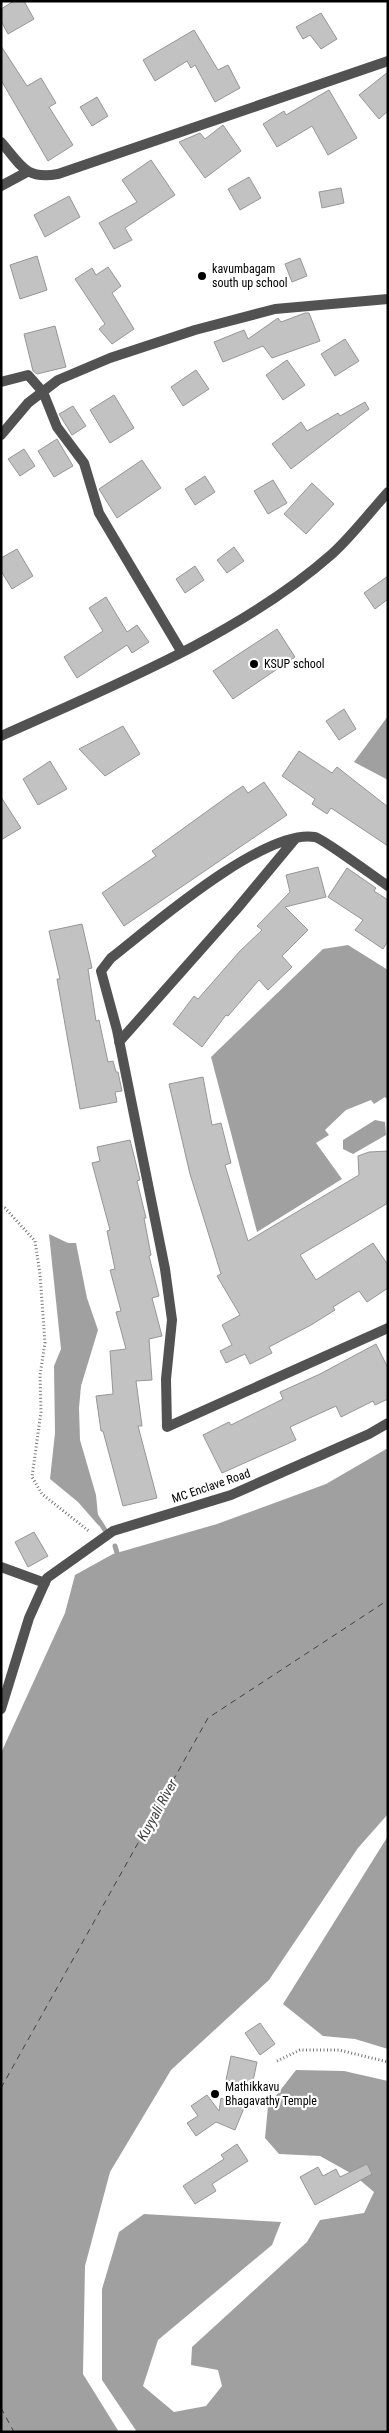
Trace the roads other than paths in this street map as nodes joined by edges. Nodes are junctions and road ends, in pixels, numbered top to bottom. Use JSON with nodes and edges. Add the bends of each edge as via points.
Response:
{"nodes":[{"id":1,"x":388,"y":61,"type":"edge"},
{"id":2,"x":1,"y":142,"type":"edge"},
{"id":3,"x":27,"y":172,"type":"junction"},
{"id":4,"x":1,"y":186,"type":"edge"},
{"id":5,"x":388,"y":300,"type":"edge"},
{"id":6,"x":1,"y":382,"type":"edge"},
{"id":7,"x":43,"y":392,"type":"junction"},
{"id":8,"x":1,"y":435,"type":"edge"},
{"id":9,"x":388,"y":492,"type":"edge"},
{"id":10,"x":181,"y":651,"type":"junction"},
{"id":11,"x":1,"y":736,"type":"edge"},
{"id":12,"x":296,"y":836,"type":"junction"},
{"id":13,"x":388,"y":886,"type":"edge"},
{"id":14,"x":119,"y":1042,"type":"junction"},
{"id":15,"x":388,"y":1328,"type":"edge"},
{"id":16,"x":388,"y":1423,"type":"edge"},
{"id":17,"x":1,"y":1568,"type":"edge"},
{"id":18,"x":46,"y":1580,"type":"junction"},
{"id":19,"x":1,"y":1709,"type":"edge"}],
"edges":[{"from":1,"to":3,"type":"street","via":[[58,174],[43,177]]},
{"from":2,"to":3,"type":"street"},
{"from":3,"to":4,"type":"street"},
{"from":5,"to":7,"type":"street","via":[[266,311],[110,358],[58,380]]},
{"from":6,"to":7,"type":"street","via":[[28,375]]},
{"from":7,"to":8,"type":"street","via":[[28,403]]},
{"from":7,"to":10,"type":"street","via":[[57,427],[84,463],[99,513]]},
{"from":9,"to":10,"type":"street","via":[[333,553],[272,600],[219,633]]},
{"from":10,"to":11,"type":"street"},
{"from":12,"to":13,"type":"street","via":[[317,837]]},
{"from":12,"to":14,"type":"street","via":[[236,910]]},
{"from":12,"to":14,"type":"street","via":[[263,850],[200,889],[111,958],[101,971]]},
{"from":14,"to":15,"type":"street","via":[[165,1269],[172,1320],[166,1379],[167,1427]]},
{"from":16,"to":18,"type":"street","name":"MC Enclave Road","via":[[231,1495],[113,1532]]},
{"from":17,"to":18,"type":"street"},
{"from":18,"to":19,"type":"street","via":[[29,1618]]}]}
